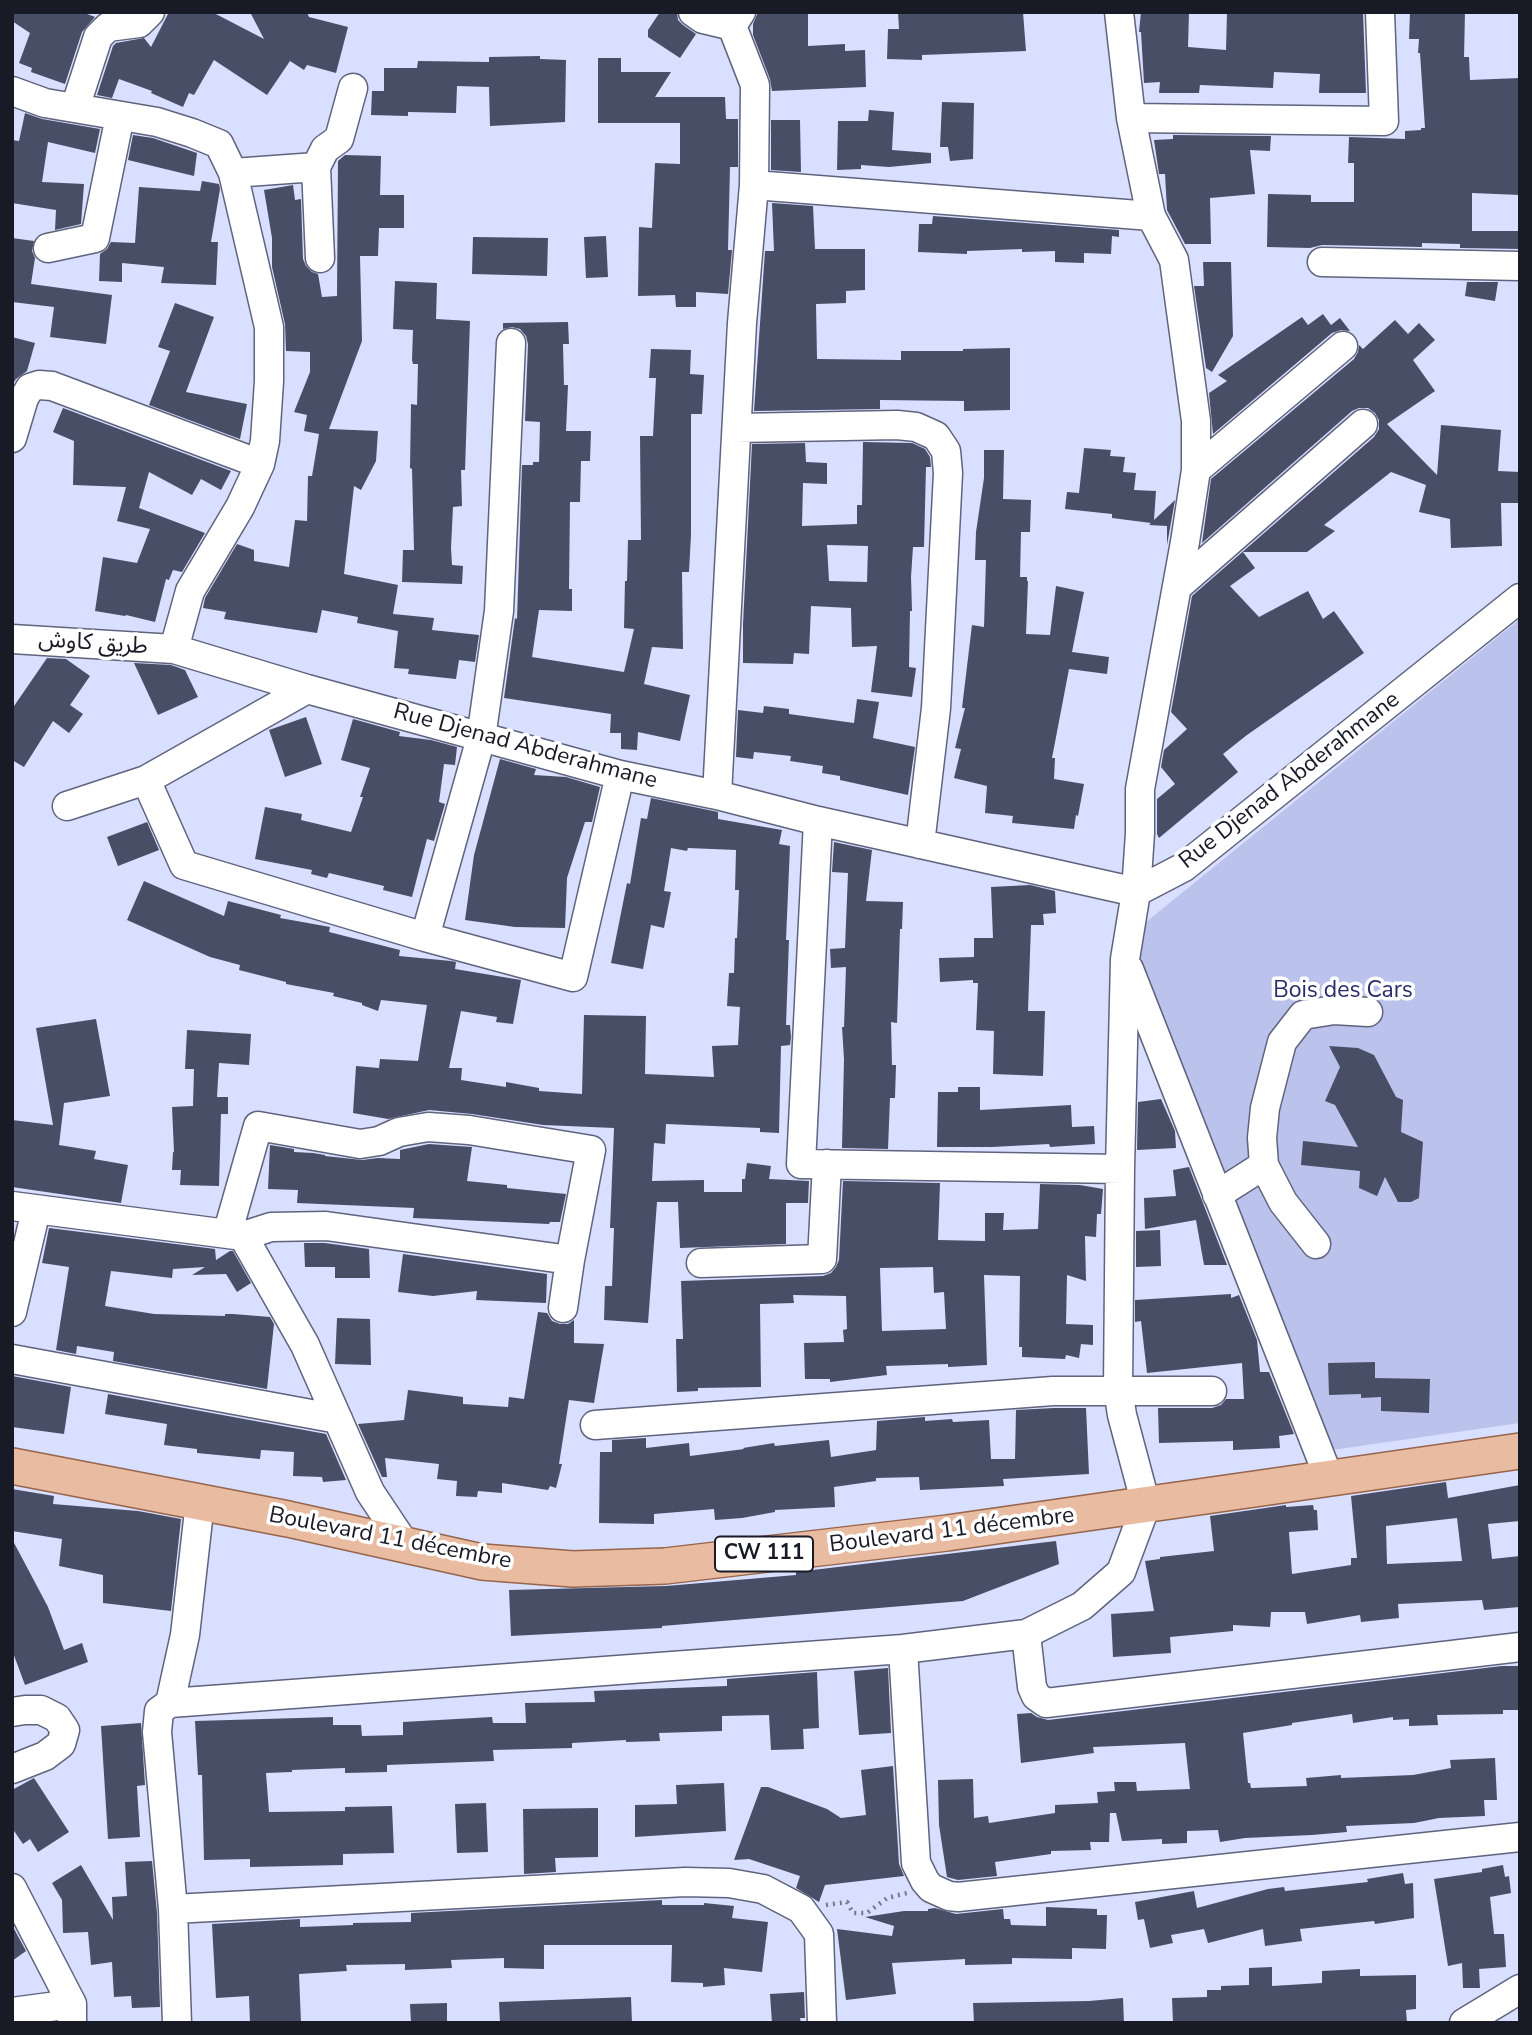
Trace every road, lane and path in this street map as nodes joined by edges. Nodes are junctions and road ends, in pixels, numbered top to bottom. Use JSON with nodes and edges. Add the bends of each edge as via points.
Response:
{"nodes":[{"id":1,"x":150,"y":12,"type":"edge"},
{"id":2,"x":693,"y":12,"type":"edge"},
{"id":3,"x":1119,"y":12,"type":"edge"},
{"id":4,"x":1380,"y":12,"type":"edge"},
{"id":5,"x":737,"y":19,"type":"edge"},
{"id":6,"x":353,"y":88,"type":"dead end"},
{"id":7,"x":12,"y":91,"type":"edge"},
{"id":8,"x":75,"y":108,"type":"junction"},
{"id":9,"x":120,"y":116,"type":"junction"},
{"id":10,"x":1130,"y":118,"type":"junction"},
{"id":11,"x":316,"y":167,"type":"junction"},
{"id":12,"x":233,"y":173,"type":"junction"},
{"id":13,"x":754,"y":186,"type":"junction"},
{"id":14,"x":1151,"y":216,"type":"junction"},
{"id":15,"x":48,"y":248,"type":"dead end"},
{"id":16,"x":320,"y":258,"type":"dead end"},
{"id":17,"x":1322,"y":262,"type":"dead end"},
{"id":18,"x":1520,"y":266,"type":"edge"},
{"id":19,"x":511,"y":343,"type":"dead end"},
{"id":20,"x":1343,"y":346,"type":"dead end"},
{"id":21,"x":1363,"y":424,"type":"dead end"},
{"id":22,"x":737,"y":428,"type":"junction"},
{"id":23,"x":12,"y":438,"type":"edge"},
{"id":24,"x":260,"y":464,"type":"junction"},
{"id":25,"x":1196,"y":470,"type":"junction"},
{"id":26,"x":1177,"y":587,"type":"junction"},
{"id":27,"x":1520,"y":598,"type":"edge"},
{"id":28,"x":12,"y":639,"type":"edge"},
{"id":29,"x":174,"y":649,"type":"junction"},
{"id":30,"x":307,"y":689,"type":"junction"},
{"id":31,"x":481,"y":738,"type":"junction"},
{"id":32,"x":620,"y":775,"type":"junction"},
{"id":33,"x":146,"y":780,"type":"junction"},
{"id":34,"x":717,"y":795,"type":"junction"},
{"id":35,"x":67,"y":806,"type":"dead end"},
{"id":36,"x":818,"y":821,"type":"junction"},
{"id":37,"x":920,"y":844,"type":"junction"},
{"id":38,"x":1136,"y":892,"type":"junction"},
{"id":39,"x":425,"y":937,"type":"junction"},
{"id":40,"x":1125,"y":960,"type":"junction"},
{"id":41,"x":1368,"y":1012,"type":"dead end"},
{"id":42,"x":827,"y":1164,"type":"junction"},
{"id":43,"x":1264,"y":1165,"type":"junction"},
{"id":44,"x":1120,"y":1169,"type":"junction"},
{"id":45,"x":1217,"y":1195,"type":"junction"},
{"id":46,"x":24,"y":1208,"type":"edge"},
{"id":47,"x":243,"y":1236,"type":"junction"},
{"id":48,"x":1316,"y":1244,"type":"dead end"},
{"id":49,"x":570,"y":1260,"type":"junction"},
{"id":50,"x":701,"y":1263,"type":"dead end"},
{"id":51,"x":563,"y":1308,"type":"dead end"},
{"id":52,"x":12,"y":1312,"type":"edge"},
{"id":53,"x":12,"y":1359,"type":"edge"},
{"id":54,"x":1118,"y":1390,"type":"junction"},
{"id":55,"x":1212,"y":1391,"type":"dead end"},
{"id":56,"x":338,"y":1419,"type":"junction"},
{"id":57,"x":595,"y":1425,"type":"dead end"},
{"id":58,"x":1520,"y":1451,"type":"edge"},
{"id":59,"x":12,"y":1466,"type":"edge"},
{"id":60,"x":1329,"y":1478,"type":"junction"},
{"id":61,"x":200,"y":1502,"type":"junction"},
{"id":62,"x":1146,"y":1505,"type":"junction"},
{"id":63,"x":404,"y":1543,"type":"junction"},
{"id":64,"x":1026,"y":1634,"type":"junction"},
{"id":65,"x":1520,"y":1647,"type":"edge"},
{"id":66,"x":902,"y":1648,"type":"junction"},
{"id":67,"x":170,"y":1703,"type":"junction"},
{"id":68,"x":12,"y":1712,"type":"edge"},
{"id":69,"x":12,"y":1769,"type":"edge"},
{"id":70,"x":1520,"y":1837,"type":"edge"},
{"id":71,"x":12,"y":1888,"type":"edge"},
{"id":72,"x":932,"y":1888,"type":"junction"},
{"id":73,"x":173,"y":1909,"type":"junction"},
{"id":74,"x":801,"y":1909,"type":"junction"},
{"id":75,"x":1520,"y":1989,"type":"edge"},
{"id":76,"x":12,"y":2012,"type":"edge"},
{"id":77,"x":72,"y":2014,"type":"edge"},
{"id":78,"x":177,"y":2023,"type":"edge"},
{"id":79,"x":822,"y":2023,"type":"edge"},
{"id":80,"x":1464,"y":2023,"type":"edge"}],
"edges":[{"from":1,"to":8,"type":"street","via":[[139,23],[108,27],[98,37]]},
{"from":2,"to":5,"type":"street","via":[[703,19]]},
{"from":3,"to":10,"type":"street"},
{"from":4,"to":10,"type":"street","via":[[1384,121]]},
{"from":5,"to":13,"type":"street","via":[[755,85]]},
{"from":6,"to":11,"type":"street","via":[[340,139],[325,149]]},
{"from":7,"to":8,"type":"street"},
{"from":8,"to":9,"type":"street"},
{"from":9,"to":12,"type":"street","via":[[157,121],[219,144]]},
{"from":9,"to":15,"type":"street","via":[[95,238]]},
{"from":10,"to":14,"type":"street"},
{"from":11,"to":12,"type":"street"},
{"from":11,"to":16,"type":"street"},
{"from":12,"to":24,"type":"street","via":[[269,327],[269,381]]},
{"from":13,"to":14,"type":"street"},
{"from":13,"to":22,"type":"street"},
{"from":14,"to":25,"type":"street","via":[[1174,260],[1196,421]]},
{"from":17,"to":18,"type":"street"},
{"from":19,"to":31,"type":"street","via":[[499,611]]},
{"from":20,"to":25,"type":"street"},
{"from":21,"to":26,"type":"street"},
{"from":22,"to":34,"type":"street"},
{"from":22,"to":37,"type":"street","via":[[916,426],[936,436],[946,451],[936,708]]},
{"from":23,"to":24,"type":"street","via":[[30,388],[52,386]]},
{"from":24,"to":29,"type":"street","via":[[190,591]]},
{"from":25,"to":26,"type":"street"},
{"from":26,"to":38,"type":"street","via":[[1140,789]]},
{"from":27,"to":38,"type":"street","name":"Rue Djenad Abderahmane","via":[[1184,867]]},
{"from":28,"to":29,"type":"street","name":"طريق كاوش"},
{"from":29,"to":30,"type":"street","name":"Rue Djenad Abderahmane"},
{"from":30,"to":31,"type":"street","name":"Rue Djenad Abderahmane"},
{"from":30,"to":33,"type":"street"},
{"from":31,"to":32,"type":"street","name":"Rue Djenad Abderahmane"},
{"from":31,"to":39,"type":"street"},
{"from":32,"to":34,"type":"street","name":"Rue Djenad Abderahmane"},
{"from":32,"to":39,"type":"street","via":[[573,977]]},
{"from":33,"to":35,"type":"street"},
{"from":33,"to":39,"type":"street","via":[[184,865]]},
{"from":34,"to":36,"type":"street","name":"Rue Djenad Abderahmane"},
{"from":36,"to":37,"type":"street","name":"Rue Djenad Abderahmane"},
{"from":36,"to":42,"type":"street","via":[[801,1164]]},
{"from":37,"to":38,"type":"street","name":"Rue Djenad Abderahmane"},
{"from":38,"to":40,"type":"street"},
{"from":40,"to":44,"type":"street"},
{"from":40,"to":45,"type":"street"},
{"from":41,"to":43,"type":"street","via":[[1334,1010],[1303,1015],[1282,1042],[1265,1108]]},
{"from":42,"to":44,"type":"street"},
{"from":42,"to":50,"type":"street","via":[[822,1259]]},
{"from":43,"to":45,"type":"street"},
{"from":43,"to":48,"type":"street","via":[[1283,1202]]},
{"from":44,"to":54,"type":"street"},
{"from":45,"to":60,"type":"street"},
{"from":46,"to":47,"type":"street"},
{"from":46,"to":52,"type":"street"},
{"from":47,"to":49,"type":"street","via":[[271,1227],[326,1226]]},
{"from":47,"to":49,"type":"street","via":[[230,1224],[258,1126],[360,1144],[428,1127],[469,1130],[591,1150]]},
{"from":47,"to":56,"type":"street","via":[[305,1345]]},
{"from":49,"to":51,"type":"street"},
{"from":53,"to":56,"type":"street"},
{"from":54,"to":55,"type":"street"},
{"from":54,"to":57,"type":"street"},
{"from":54,"to":62,"type":"street"},
{"from":56,"to":63,"type":"street","via":[[370,1492]]},
{"from":58,"to":60,"type":"main road","name":"Boulevard 11 décembre","number":"CW 111"},
{"from":59,"to":61,"type":"main road","name":"Boulevard 11 décembre","number":"CW 111"},
{"from":60,"to":62,"type":"main road","name":"Boulevard 11 décembre","number":"CW 111"},
{"from":61,"to":63,"type":"main road","name":"Boulevard 11 décembre","number":"CW 111"},
{"from":61,"to":67,"type":"street","via":[[185,1635]]},
{"from":62,"to":63,"type":"main road","name":"Boulevard 11 décembre","number":"CW 111","via":[[665,1566],[572,1569],[482,1562]]},
{"from":62,"to":64,"type":"street","via":[[1121,1572],[1082,1606]]},
{"from":64,"to":65,"type":"street","via":[[1032,1688],[1046,1703]]},
{"from":64,"to":66,"type":"street"},
{"from":66,"to":67,"type":"street"},
{"from":66,"to":72,"type":"street","via":[[916,1864]]},
{"from":67,"to":73,"type":"street","via":[[159,1711],[157,1732]]},
{"from":68,"to":69,"type":"street","via":[[41,1710],[57,1718],[65,1730],[61,1744],[45,1756]]},
{"from":70,"to":72,"type":"street","via":[[958,1897]]},
{"from":71,"to":77,"type":"street"},
{"from":72,"to":74,"type":"path","via":[[887,1898],[867,1913],[853,1913],[847,1902]]},
{"from":73,"to":74,"type":"street","via":[[685,1882],[763,1889]]},
{"from":73,"to":78,"type":"street"},
{"from":74,"to":79,"type":"street","via":[[819,1934]]},
{"from":75,"to":80,"type":"street"},
{"from":76,"to":77,"type":"street"}]}
